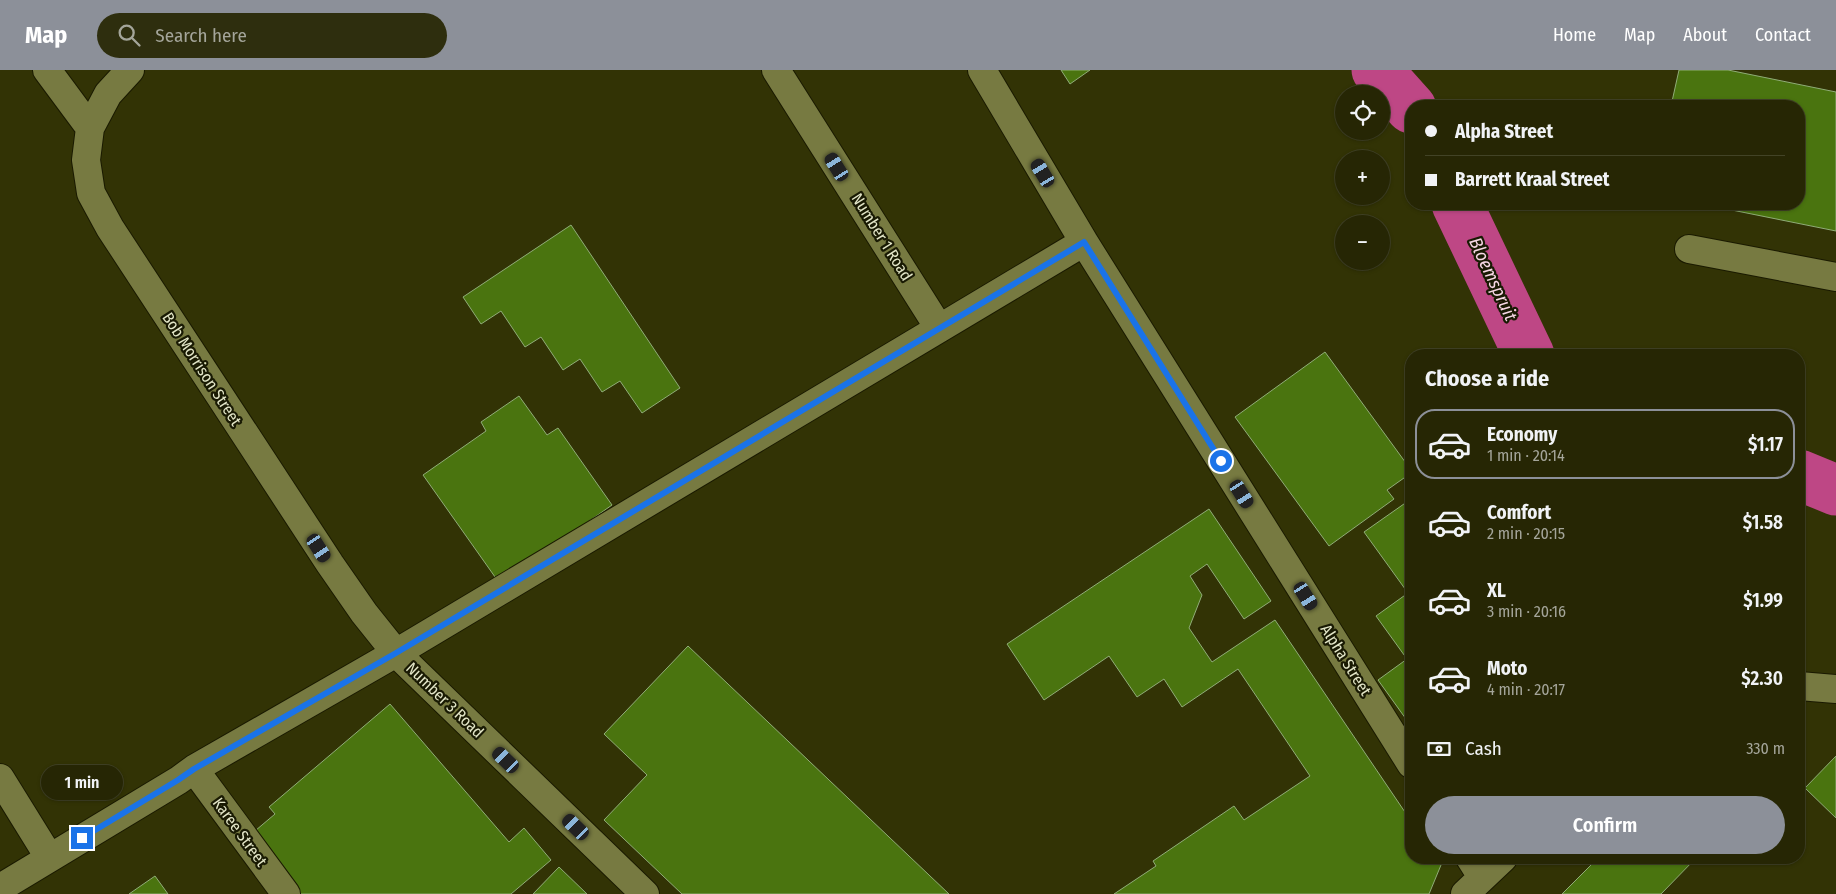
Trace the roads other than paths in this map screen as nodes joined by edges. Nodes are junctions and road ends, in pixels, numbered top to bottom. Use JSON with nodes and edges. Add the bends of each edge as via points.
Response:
{"nodes":[{"id":1,"x":47,"y":70,"type":"edge"},
{"id":2,"x":130,"y":70,"type":"edge"},
{"id":3,"x":776,"y":70,"type":"edge"},
{"id":4,"x":982,"y":70,"type":"edge"},
{"id":5,"x":90,"y":128,"type":"junction"},
{"id":6,"x":1084,"y":242,"type":"junction"},
{"id":7,"x":1689,"y":249,"type":"dead end"},
{"id":8,"x":1836,"y":277,"type":"edge"},
{"id":9,"x":939,"y":328,"type":"junction"},
{"id":10,"x":396,"y":653,"type":"junction"},
{"id":11,"x":1805,"y":686,"type":"edge"},
{"id":12,"x":1836,"y":689,"type":"edge"},
{"id":13,"x":1405,"y":754,"type":"edge"},
{"id":14,"x":194,"y":769,"type":"junction"},
{"id":15,"x":0,"y":778,"type":"edge"},
{"id":16,"x":49,"y":857,"type":"junction"},
{"id":17,"x":1493,"y":864,"type":"edge"},
{"id":18,"x":1472,"y":876,"type":"edge"},
{"id":19,"x":0,"y":888,"type":"edge"},
{"id":20,"x":286,"y":894,"type":"edge"},
{"id":21,"x":645,"y":894,"type":"edge"}],
"edges":[{"from":1,"to":5,"type":"lane"},
{"from":2,"to":5,"type":"lane","name":"Bob Morrison Street","via":[[108,94]]},
{"from":3,"to":9,"type":"lane","name":"Number 1 Road"},
{"from":4,"to":6,"type":"lane","name":"Alpha Street"},
{"from":5,"to":10,"type":"lane","name":"Bob Morrison Street","via":[[86,160],[91,193],[110,228],[330,564]]},
{"from":6,"to":9,"type":"lane"},
{"from":6,"to":13,"type":"lane","name":"Alpha Street"},
{"from":7,"to":8,"type":"lane"},
{"from":9,"to":10,"type":"lane"},
{"from":10,"to":14,"type":"lane"},
{"from":10,"to":21,"type":"lane","name":"Number 3 Road"},
{"from":11,"to":12,"type":"lane"},
{"from":14,"to":16,"type":"lane"},
{"from":14,"to":20,"type":"lane","name":"Karee Street"},
{"from":15,"to":16,"type":"lane"},
{"from":16,"to":19,"type":"lane"},
{"from":17,"to":18,"type":"lane"}]}
